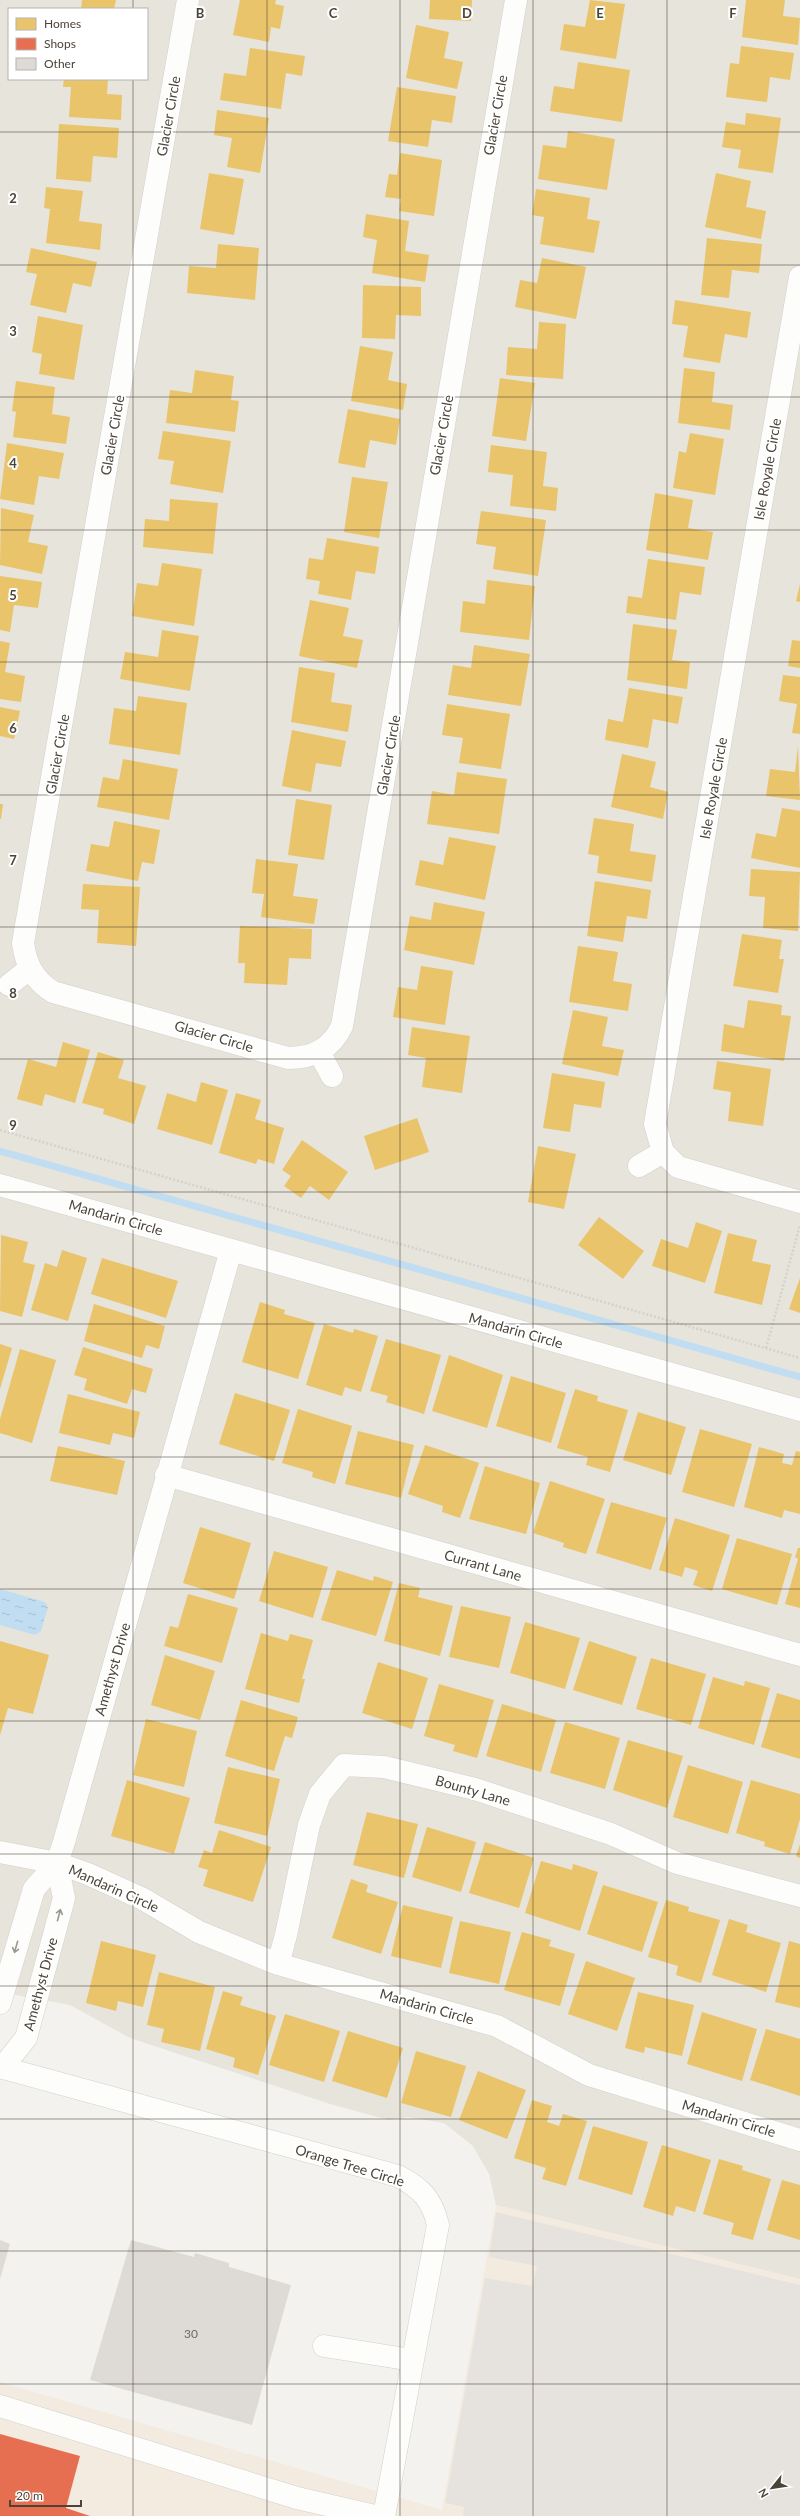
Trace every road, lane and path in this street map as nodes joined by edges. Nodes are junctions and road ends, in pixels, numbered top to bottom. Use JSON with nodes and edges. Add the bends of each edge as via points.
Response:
{"nodes":[{"id":1,"x":188,"y":0,"type":"edge"},
{"id":2,"x":516,"y":0,"type":"edge"},
{"id":3,"x":800,"y":277,"type":"edge"},
{"id":4,"x":29,"y":970,"type":"junction"},
{"id":5,"x":9,"y":985,"type":"dead end"},
{"id":6,"x":319,"y":1052,"type":"junction"},
{"id":7,"x":332,"y":1076,"type":"dead end"},
{"id":8,"x":0,"y":1130,"type":"edge"},
{"id":9,"x":663,"y":1152,"type":"junction"},
{"id":10,"x":639,"y":1166,"type":"dead end"},
{"id":11,"x":0,"y":1185,"type":"edge"},
{"id":12,"x":800,"y":1202,"type":"edge"},
{"id":13,"x":800,"y":1224,"type":"edge"},
{"id":14,"x":231,"y":1250,"type":"junction"},
{"id":15,"x":766,"y":1348,"type":"junction"},
{"id":16,"x":800,"y":1358,"type":"edge"},
{"id":17,"x":800,"y":1410,"type":"edge"},
{"id":18,"x":166,"y":1475,"type":"junction"},
{"id":19,"x":800,"y":1655,"type":"edge"},
{"id":20,"x":0,"y":1852,"type":"edge"},
{"id":21,"x":57,"y":1863,"type":"junction"},
{"id":22,"x":800,"y":1896,"type":"edge"},
{"id":23,"x":278,"y":1964,"type":"junction"},
{"id":24,"x":0,"y":2003,"type":"edge"},
{"id":25,"x":1,"y":2065,"type":"edge"},
{"id":26,"x":800,"y":2140,"type":"edge"},
{"id":27,"x":324,"y":2346,"type":"dead end"},
{"id":28,"x":412,"y":2360,"type":"junction"},
{"id":29,"x":0,"y":2406,"type":"edge"},
{"id":30,"x":374,"y":2516,"type":"edge"},
{"id":31,"x":384,"y":2516,"type":"edge"}],
"edges":[{"from":1,"to":4,"type":"street","name":"Glacier Circle","via":[[22,943]]},
{"from":2,"to":6,"type":"street","name":"Glacier Circle","via":[[342,1026],[336,1039]]},
{"from":3,"to":9,"type":"street","name":"Isle Royale Circle","via":[[655,1124]]},
{"from":4,"to":5,"type":"street"},
{"from":4,"to":6,"type":"street","name":"Glacier Circle","via":[[53,992],[288,1058],[300,1058]]},
{"from":6,"to":7,"type":"street"},
{"from":8,"to":15,"type":"path"},
{"from":9,"to":10,"type":"street"},
{"from":9,"to":12,"type":"street","name":"Isle Royale Circle","via":[[687,1172]]},
{"from":11,"to":14,"type":"street","name":"Mandarin Circle"},
{"from":13,"to":15,"type":"path"},
{"from":14,"to":17,"type":"street","name":"Mandarin Circle"},
{"from":14,"to":18,"type":"street"},
{"from":15,"to":16,"type":"path"},
{"from":18,"to":19,"type":"street","name":"Currant Lane"},
{"from":18,"to":21,"type":"street","name":"Amethyst Drive"},
{"from":20,"to":21,"type":"street","name":"Mandarin Circle"},
{"from":21,"to":23,"type":"street","name":"Mandarin Circle","via":[[144,1899],[199,1932]]},
{"from":21,"to":24,"type":"street","name":"Amethyst Drive","one_way":true,"via":[[34,1889]]},
{"from":25,"to":21,"type":"street","name":"Amethyst Drive","one_way":true,"via":[[26,2038],[64,1898]]},
{"from":22,"to":23,"type":"street","name":"Bounty Lane","via":[[677,1863],[611,1834],[475,1789],[384,1767],[344,1766],[320,1794],[309,1825]]},
{"from":23,"to":26,"type":"street","name":"Mandarin Circle","via":[[497,2026],[590,2075]]},
{"from":25,"to":28,"type":"street","name":"Orange Tree Circle","via":[[398,2176],[416,2186],[426,2195],[434,2209],[438,2225]]},
{"from":27,"to":28,"type":"street"},
{"from":28,"to":31,"type":"street","name":"Orange Tree Circle"},
{"from":29,"to":30,"type":"street","via":[[296,2498]]}]}
